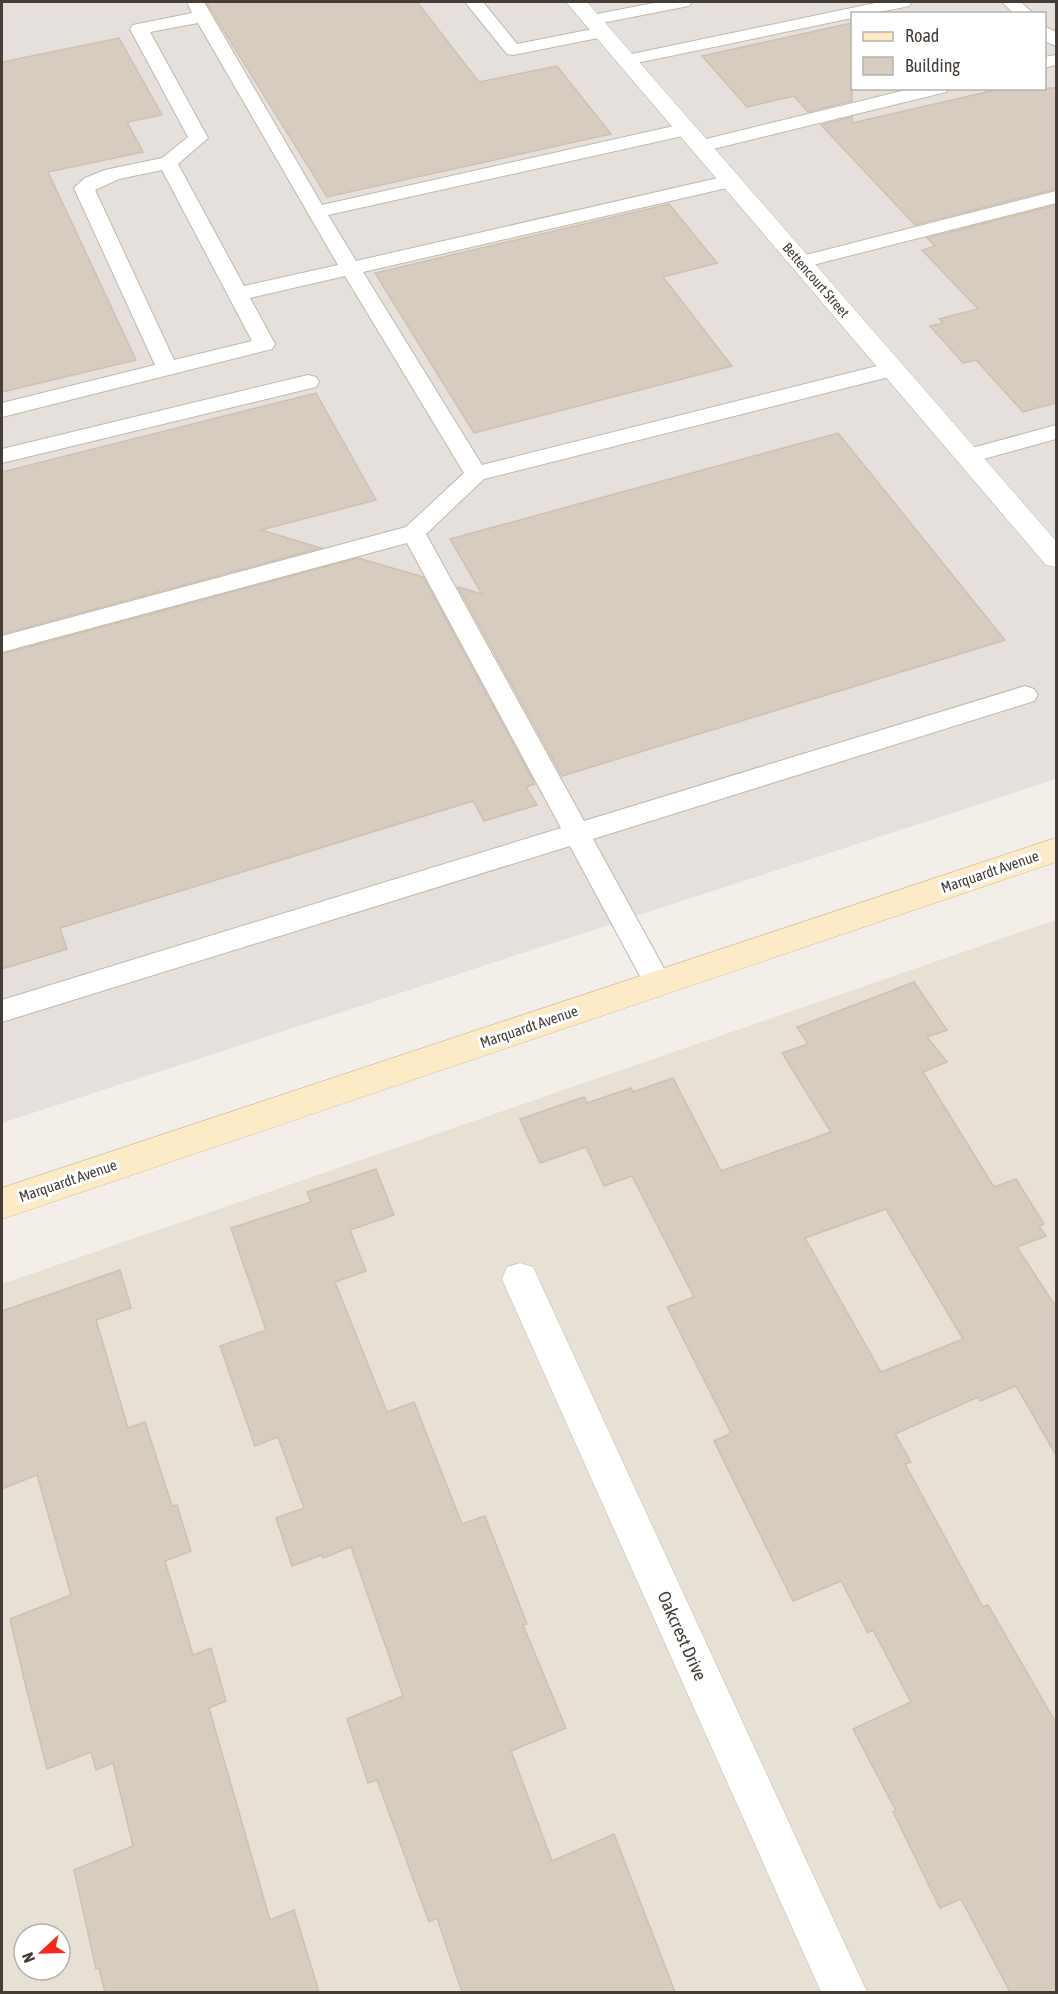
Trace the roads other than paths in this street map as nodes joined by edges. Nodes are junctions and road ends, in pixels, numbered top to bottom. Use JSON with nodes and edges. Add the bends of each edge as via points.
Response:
{"nodes":[{"id":1,"x":474,"y":2,"type":"edge"},
{"id":2,"x":576,"y":2,"type":"edge"},
{"id":3,"x":683,"y":2,"type":"edge"},
{"id":4,"x":903,"y":2,"type":"edge"},
{"id":5,"x":1011,"y":2,"type":"edge"},
{"id":6,"x":199,"y":9,"type":"edge"},
{"id":7,"x":855,"y":12,"type":"edge"},
{"id":8,"x":1023,"y":12,"type":"edge"},
{"id":9,"x":851,"y":13,"type":"edge"},
{"id":10,"x":598,"y":26,"type":"junction"},
{"id":11,"x":627,"y":60,"type":"junction"},
{"id":12,"x":929,"y":90,"type":"edge"},
{"id":13,"x":694,"y":138,"type":"junction"},
{"id":14,"x":168,"y":163,"type":"junction"},
{"id":15,"x":731,"y":181,"type":"junction"},
{"id":16,"x":1056,"y":197,"type":"edge"},
{"id":17,"x":316,"y":212,"type":"junction"},
{"id":18,"x":801,"y":262,"type":"junction"},
{"id":19,"x":350,"y":267,"type":"junction"},
{"id":20,"x":238,"y":294,"type":"junction"},
{"id":21,"x":167,"y":368,"type":"junction"},
{"id":22,"x":893,"y":369,"type":"junction"},
{"id":23,"x":308,"y":382,"type":"dead end"},
{"id":24,"x":2,"y":410,"type":"edge"},
{"id":25,"x":1056,"y":432,"type":"edge"},
{"id":26,"x":2,"y":456,"type":"edge"},
{"id":27,"x":969,"y":456,"type":"junction"},
{"id":28,"x":476,"y":474,"type":"junction"},
{"id":29,"x":414,"y":533,"type":"junction"},
{"id":30,"x":1056,"y":558,"type":"edge"},
{"id":31,"x":2,"y":644,"type":"edge"},
{"id":32,"x":1025,"y":695,"type":"dead end"},
{"id":33,"x":576,"y":832,"type":"junction"},
{"id":34,"x":1056,"y":850,"type":"edge"},
{"id":35,"x":658,"y":983,"type":"junction"},
{"id":36,"x":2,"y":1011,"type":"edge"},
{"id":37,"x":2,"y":1204,"type":"edge"},
{"id":38,"x":520,"y":1279,"type":"dead end"},
{"id":39,"x":844,"y":1992,"type":"edge"}],
"edges":[{"from":1,"to":10,"type":"lane","via":[[513,50]]},
{"from":2,"to":10,"type":"street","name":"Bettencourt Street"},
{"from":3,"to":10,"type":"lane"},
{"from":4,"to":7,"type":"lane"},
{"from":5,"to":8,"type":"lane"},
{"from":6,"to":14,"type":"lane","via":[[139,29],[198,138]]},
{"from":6,"to":17,"type":"lane"},
{"from":9,"to":11,"type":"lane"},
{"from":10,"to":11,"type":"street","name":"Bettencourt Street"},
{"from":11,"to":13,"type":"street","name":"Bettencourt Street"},
{"from":12,"to":13,"type":"lane"},
{"from":13,"to":15,"type":"street","name":"Bettencourt Street"},
{"from":13,"to":17,"type":"lane"},
{"from":14,"to":20,"type":"lane"},
{"from":14,"to":21,"type":"lane","via":[[90,182],[84,188]]},
{"from":15,"to":18,"type":"street","name":"Bettencourt Street"},
{"from":15,"to":19,"type":"lane"},
{"from":16,"to":18,"type":"lane"},
{"from":17,"to":19,"type":"lane"},
{"from":18,"to":22,"type":"street","name":"Bettencourt Street"},
{"from":19,"to":20,"type":"lane"},
{"from":19,"to":28,"type":"lane"},
{"from":20,"to":21,"type":"lane","via":[[264,344]]},
{"from":21,"to":24,"type":"lane"},
{"from":22,"to":27,"type":"street","name":"Bettencourt Street"},
{"from":22,"to":28,"type":"lane"},
{"from":23,"to":26,"type":"lane"},
{"from":25,"to":27,"type":"lane"},
{"from":27,"to":30,"type":"street","name":"Bettencourt Street"},
{"from":28,"to":29,"type":"lane"},
{"from":29,"to":31,"type":"lane"},
{"from":29,"to":33,"type":"lane"},
{"from":32,"to":33,"type":"lane"},
{"from":33,"to":35,"type":"lane"},
{"from":33,"to":36,"type":"lane"},
{"from":34,"to":35,"type":"main road","name":"Marquardt Avenue"},
{"from":35,"to":37,"type":"main road","name":"Marquardt Avenue"},
{"from":38,"to":39,"type":"street","name":"Oakcrest Drive"}]}
